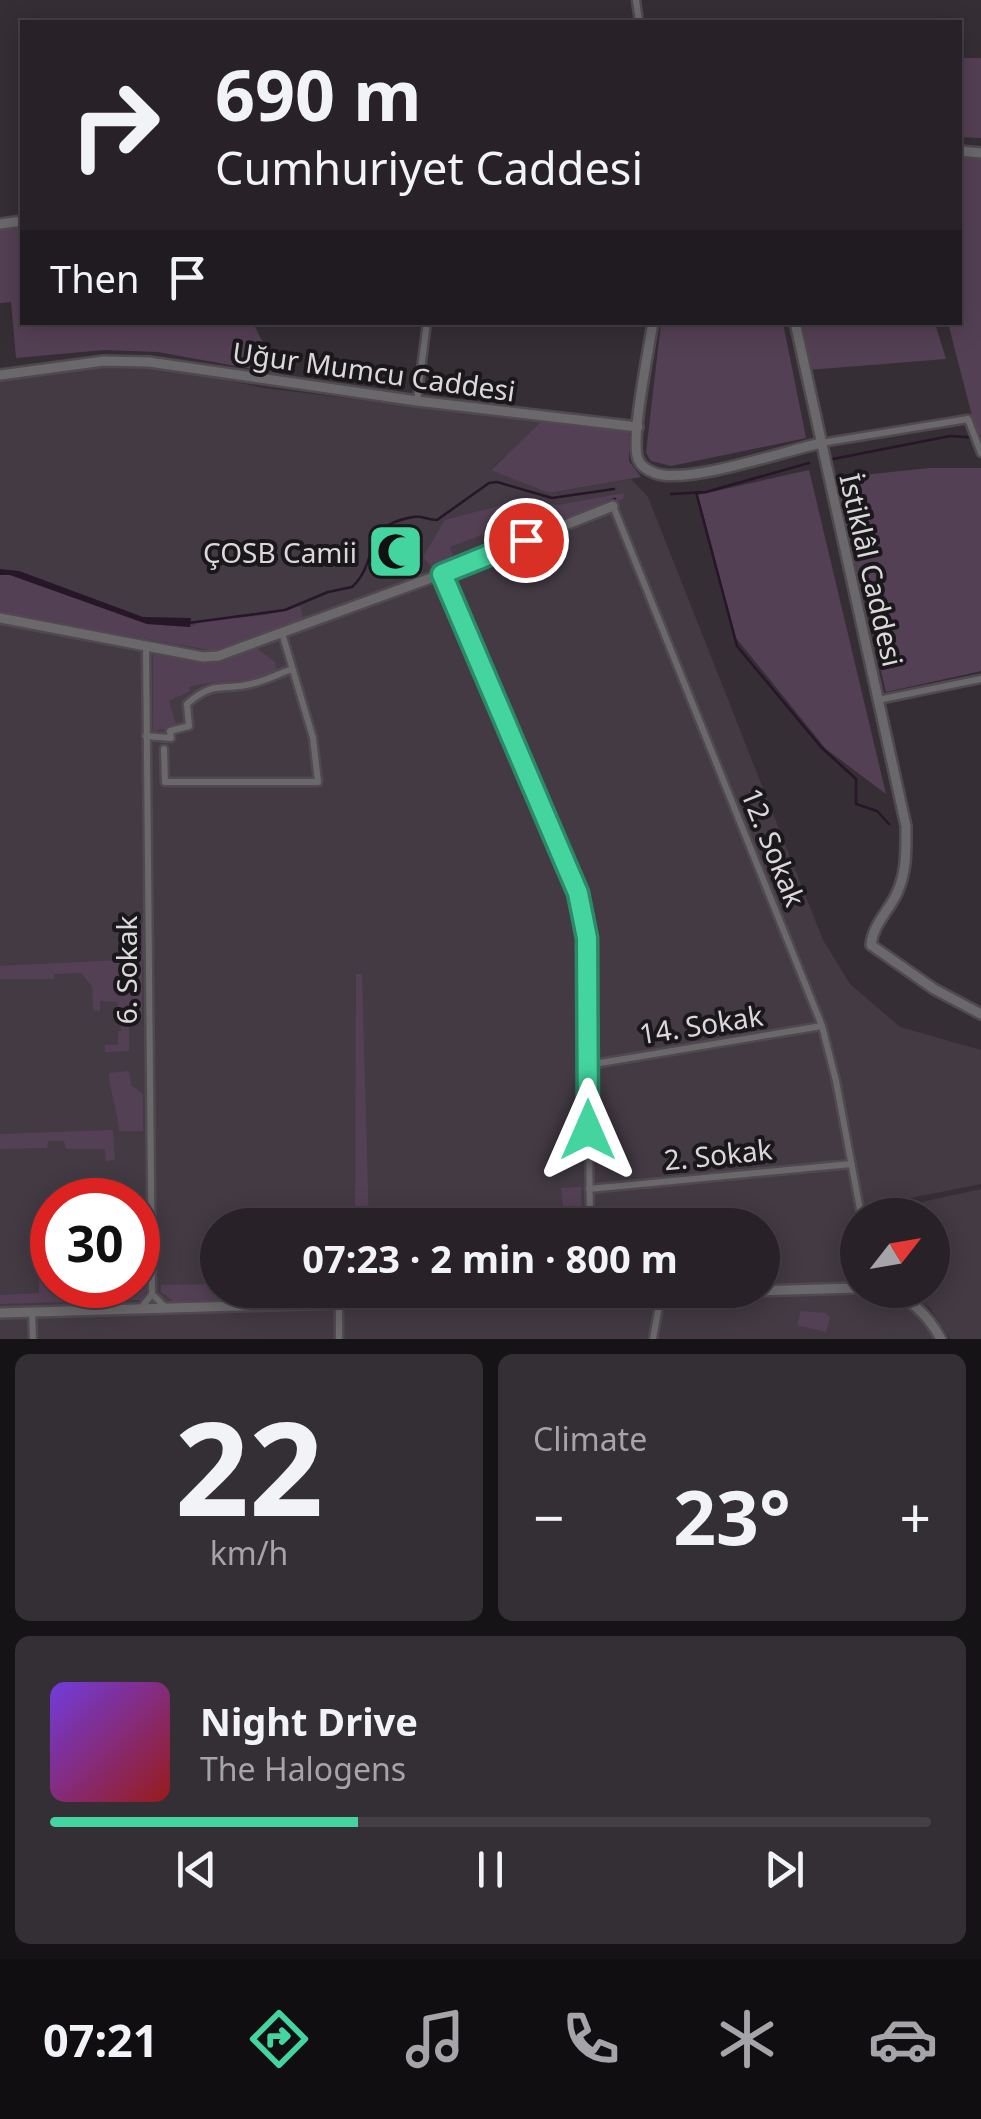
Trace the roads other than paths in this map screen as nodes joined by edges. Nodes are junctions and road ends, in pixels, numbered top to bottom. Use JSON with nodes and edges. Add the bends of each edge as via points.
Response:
{"nodes":[{"id":1,"x":427,"y":325,"type":"edge"},
{"id":2,"x":653,"y":325,"type":"edge"},
{"id":3,"x":796,"y":325,"type":"edge"},
{"id":4,"x":0,"y":375,"type":"edge"},
{"id":5,"x":417,"y":401,"type":"junction"},
{"id":6,"x":638,"y":427,"type":"junction"},
{"id":7,"x":821,"y":444,"type":"junction"},
{"id":8,"x":981,"y":453,"type":"edge"},
{"id":9,"x":612,"y":506,"type":"joint"},
{"id":10,"x":442,"y":574,"type":"junction"},
{"id":11,"x":0,"y":618,"type":"edge"},
{"id":12,"x":282,"y":634,"type":"junction"},
{"id":13,"x":146,"y":645,"type":"junction"},
{"id":14,"x":292,"y":669,"type":"junction"},
{"id":15,"x":981,"y":680,"type":"edge"},
{"id":16,"x":878,"y":700,"type":"junction"},
{"id":17,"x":146,"y":736,"type":"junction"},
{"id":18,"x":164,"y":749,"type":"dead end"},
{"id":19,"x":981,"y":1013,"type":"edge"},
{"id":20,"x":822,"y":1026,"type":"junction"},
{"id":21,"x":588,"y":1065,"type":"junction"},
{"id":22,"x":851,"y":1164,"type":"junction"},
{"id":23,"x":151,"y":1178,"type":"edge"},
{"id":24,"x":589,"y":1189,"type":"junction"},
{"id":25,"x":858,"y":1198,"type":"edge"},
{"id":26,"x":590,"y":1208,"type":"edge"},
{"id":27,"x":840,"y":1289,"type":"edge"},
{"id":28,"x":780,"y":1291,"type":"edge"},
{"id":29,"x":160,"y":1302,"type":"edge"},
{"id":30,"x":210,"y":1308,"type":"edge"},
{"id":31,"x":339,"y":1308,"type":"edge"},
{"id":32,"x":658,"y":1308,"type":"edge"},
{"id":33,"x":916,"y":1308,"type":"edge"},
{"id":34,"x":167,"y":1309,"type":"junction"},
{"id":35,"x":138,"y":1310,"type":"joint"},
{"id":36,"x":32,"y":1312,"type":"junction"},
{"id":37,"x":0,"y":1313,"type":"edge"},
{"id":38,"x":33,"y":1339,"type":"edge"},
{"id":39,"x":338,"y":1339,"type":"edge"},
{"id":40,"x":654,"y":1339,"type":"edge"},
{"id":41,"x":942,"y":1339,"type":"edge"}],
"edges":[{"from":1,"to":5,"type":"street"},
{"from":2,"to":6,"type":"street"},
{"from":3,"to":7,"type":"street","name":"İstiklâl Caddesi"},
{"from":4,"to":5,"type":"street","name":"Uğur Mumcu Caddesi","via":[[149,362]]},
{"from":5,"to":6,"type":"street","name":"Uğur Mumcu Caddesi"},
{"from":6,"to":7,"type":"street","via":[[636,457],[662,475]]},
{"from":7,"to":8,"type":"street","via":[[968,418]]},
{"from":7,"to":16,"type":"street","name":"İstiklâl Caddesi"},
{"from":9,"to":10,"type":"street"},
{"from":9,"to":20,"type":"street","name":"12. Sokak"},
{"from":10,"to":12,"type":"street"},
{"from":10,"to":21,"type":"street","via":[[578,893],[587,938]]},
{"from":11,"to":13,"type":"street"},
{"from":12,"to":13,"type":"street","via":[[212,657]]},
{"from":12,"to":14,"type":"street"},
{"from":13,"to":17,"type":"street","name":"6. Sokak"},
{"from":14,"to":17,"type":"street","via":[[247,686],[202,691],[187,704],[189,726],[170,731],[171,738]]},
{"from":14,"to":18,"type":"street","via":[[318,782],[166,782]]},
{"from":15,"to":16,"type":"street"},
{"from":16,"to":19,"type":"street","name":"İstiklâl Caddesi","via":[[906,826],[906,870],[872,945]]},
{"from":17,"to":23,"type":"street","name":"6. Sokak"},
{"from":20,"to":21,"type":"street","name":"14. Sokak"},
{"from":20,"to":22,"type":"street","name":"12. Sokak"},
{"from":21,"to":24,"type":"street"},
{"from":22,"to":24,"type":"street","name":"2. Sokak"},
{"from":22,"to":25,"type":"street","name":"12. Sokak"},
{"from":24,"to":26,"type":"street"},
{"from":27,"to":28,"type":"street"},
{"from":29,"to":34,"type":"street"},
{"from":30,"to":34,"type":"street"},
{"from":31,"to":39,"type":"street"},
{"from":32,"to":40,"type":"street"},
{"from":33,"to":41,"type":"street"},
{"from":34,"to":35,"type":"street"},
{"from":35,"to":36,"type":"street"},
{"from":36,"to":37,"type":"street"},
{"from":36,"to":38,"type":"street"}]}
